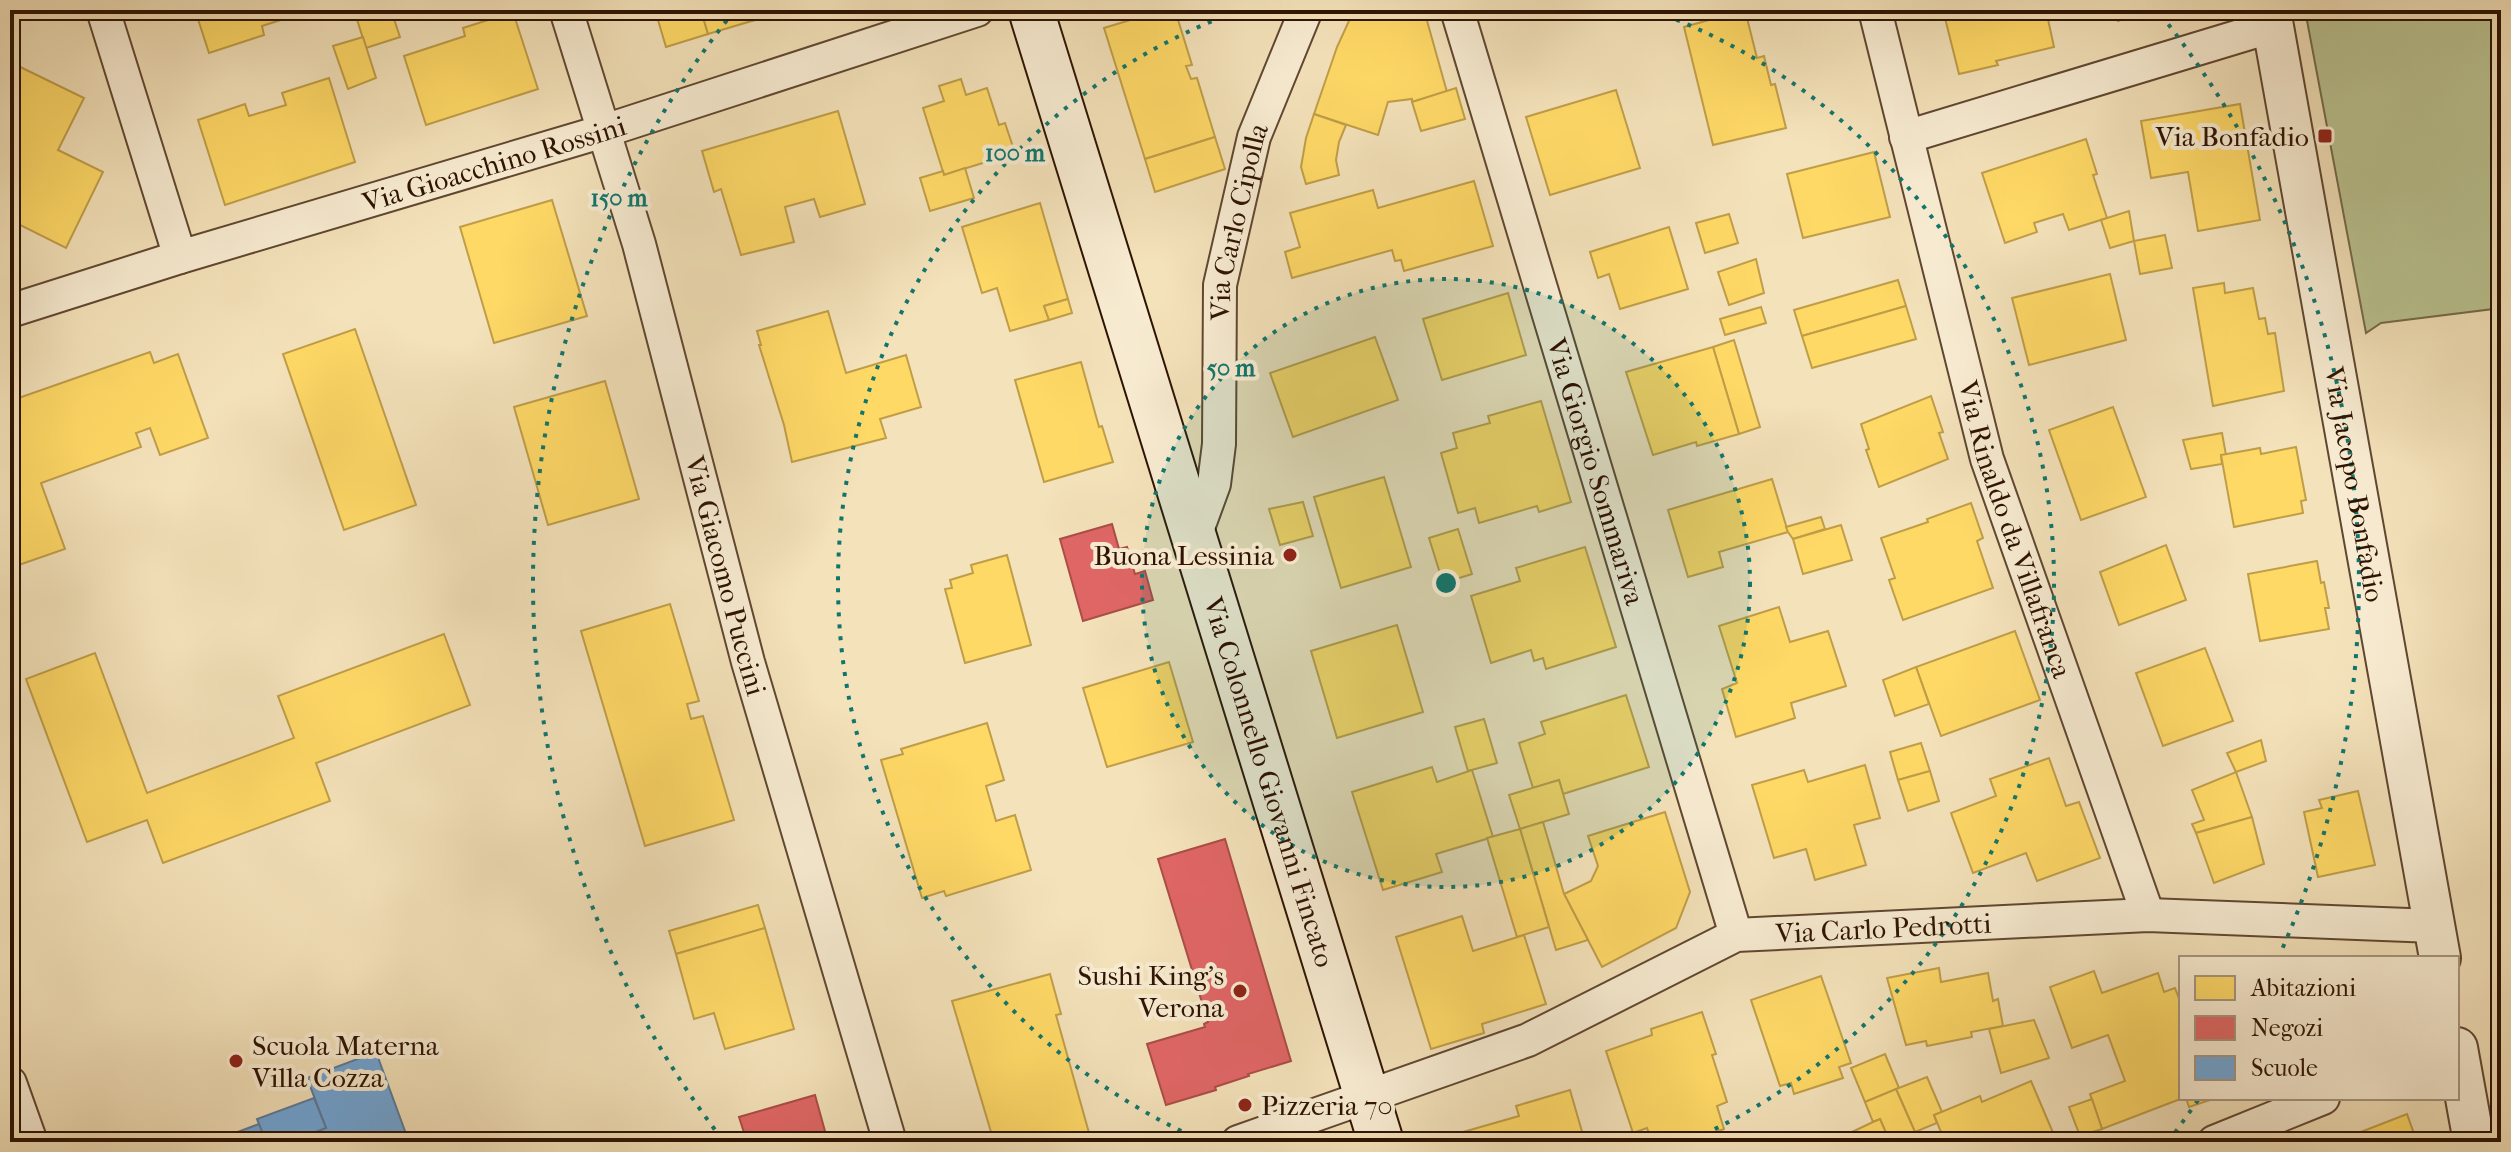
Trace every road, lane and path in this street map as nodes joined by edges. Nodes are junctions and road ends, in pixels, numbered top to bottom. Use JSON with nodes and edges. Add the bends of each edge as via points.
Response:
{"nodes":[{"id":1,"x":103,"y":10,"type":"edge"},
{"id":2,"x":566,"y":10,"type":"edge"},
{"id":3,"x":977,"y":10,"type":"edge"},
{"id":4,"x":1031,"y":10,"type":"edge"},
{"id":5,"x":1306,"y":10,"type":"edge"},
{"id":6,"x":1457,"y":10,"type":"edge"},
{"id":7,"x":1875,"y":10,"type":"edge"},
{"id":8,"x":2272,"y":18,"type":"edge"},
{"id":9,"x":604,"y":131,"type":"junction"},
{"id":10,"x":1906,"y":137,"type":"junction"},
{"id":11,"x":180,"y":257,"type":"junction"},
{"id":12,"x":10,"y":311,"type":"edge"},
{"id":13,"x":1195,"y":536,"type":"junction"},
{"id":14,"x":2148,"y":915,"type":"junction"},
{"id":15,"x":1736,"y":935,"type":"junction"},
{"id":16,"x":2437,"y":942,"type":"edge"},
{"id":17,"x":2459,"y":1059,"type":"edge"},
{"id":18,"x":10,"y":1083,"type":"edge"},
{"id":19,"x":1368,"y":1097,"type":"junction"},
{"id":20,"x":2318,"y":1100,"type":"edge"},
{"id":21,"x":31,"y":1142,"type":"edge"},
{"id":22,"x":890,"y":1142,"type":"edge"},
{"id":23,"x":1238,"y":1142,"type":"edge"},
{"id":24,"x":1381,"y":1142,"type":"edge"},
{"id":25,"x":2214,"y":1142,"type":"edge"},
{"id":26,"x":2474,"y":1142,"type":"edge"}],
"edges":[{"from":1,"to":11,"type":"street"},
{"from":2,"to":9,"type":"street","name":"Via Giacomo Puccini"},
{"from":3,"to":9,"type":"street","name":"Via Gioacchino Rossini"},
{"from":4,"to":13,"type":"main road","name":"Via Colonnello Giovanni Fincato"},
{"from":5,"to":13,"type":"street","name":"Via Carlo Cipolla","via":[[1254,137],[1220,285],[1219,444],[1214,484]]},
{"from":6,"to":15,"type":"street","name":"Via Giorgio Sommariva"},
{"from":7,"to":10,"type":"street","name":"Via Rinaldo da Villafranca"},
{"from":8,"to":10,"type":"street"},
{"from":8,"to":16,"type":"street","name":"Via Jacopo Bonfadio"},
{"from":9,"to":11,"type":"street","name":"Via Gioacchino Rossini"},
{"from":9,"to":22,"type":"street","name":"Via Giacomo Puccini","via":[[639,244],[748,662]]},
{"from":10,"to":14,"type":"street","name":"Via Rinaldo da Villafranca","via":[[1987,459]]},
{"from":11,"to":12,"type":"street","name":"Via Gioacchino Rossini"},
{"from":13,"to":19,"type":"main road","name":"Via Colonnello Giovanni Fincato"},
{"from":14,"to":15,"type":"street","name":"Via Carlo Pedrotti"},
{"from":14,"to":16,"type":"street","name":"Via Carlo Pedrotti"},
{"from":15,"to":19,"type":"street","name":"Via Carlo Pedrotti","via":[[1528,1040]]},
{"from":17,"to":26,"type":"street"},
{"from":18,"to":21,"type":"street"},
{"from":19,"to":23,"type":"street","name":"Via Carlo Pedrotti"},
{"from":19,"to":24,"type":"main road","name":"Via Colonnello Giovanni Fincato"},
{"from":20,"to":25,"type":"street"}]}
